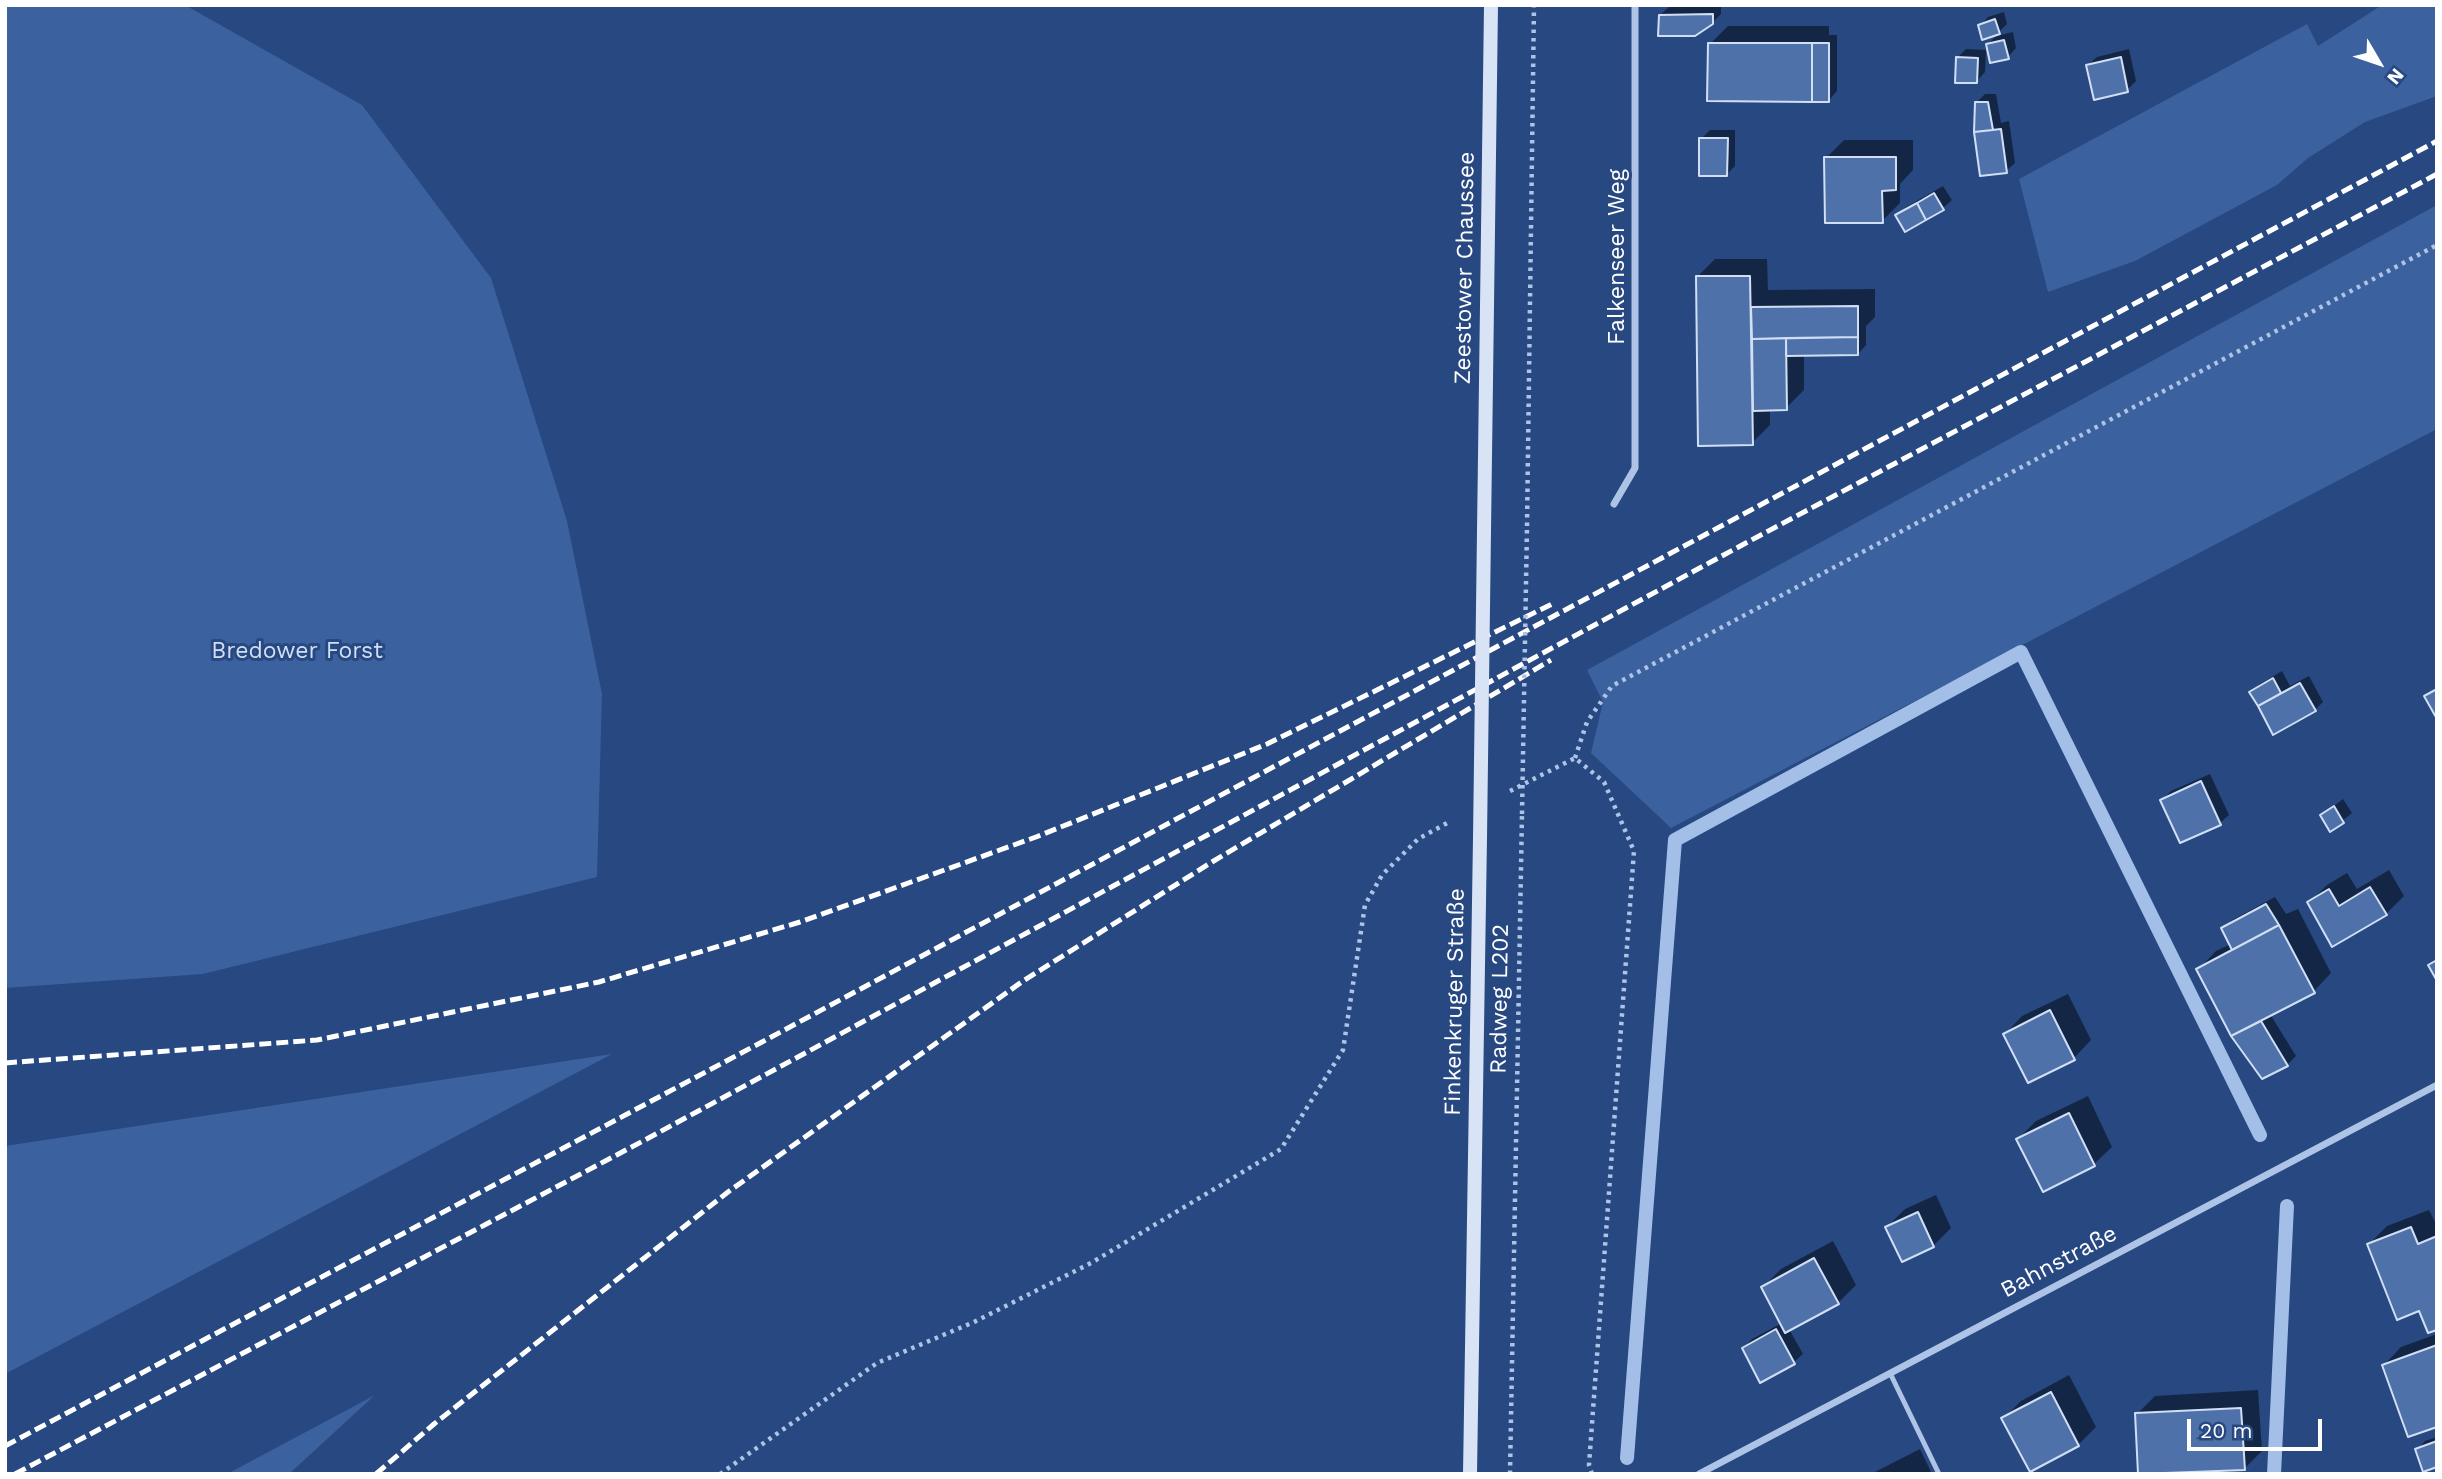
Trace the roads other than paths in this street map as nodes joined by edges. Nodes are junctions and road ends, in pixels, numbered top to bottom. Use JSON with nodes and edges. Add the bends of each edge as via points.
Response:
{"nodes":[{"id":1,"x":1491,"y":5,"type":"edge"},
{"id":2,"x":1635,"y":5,"type":"edge"},
{"id":3,"x":1614,"y":504,"type":"dead end"},
{"id":4,"x":1484,"y":531,"type":"joint"},
{"id":5,"x":2437,"y":1085,"type":"edge"},
{"id":6,"x":1890,"y":1373,"type":"junction"},
{"id":7,"x":1470,"y":1474,"type":"edge"},
{"id":8,"x":1699,"y":1474,"type":"edge"},
{"id":9,"x":1939,"y":1474,"type":"edge"}],
"edges":[{"from":1,"to":4,"type":"main road","name":"Zeestower Chaussee"},
{"from":2,"to":3,"type":"street","name":"Falkenseer Weg","via":[[1635,468]]},
{"from":4,"to":7,"type":"main road","name":"Finkenkruger Straße","bridge":true},
{"from":5,"to":6,"type":"street","name":"Bahnstraße"},
{"from":6,"to":8,"type":"street","name":"Bahnstraße"},
{"from":6,"to":9,"type":"lane"}]}
